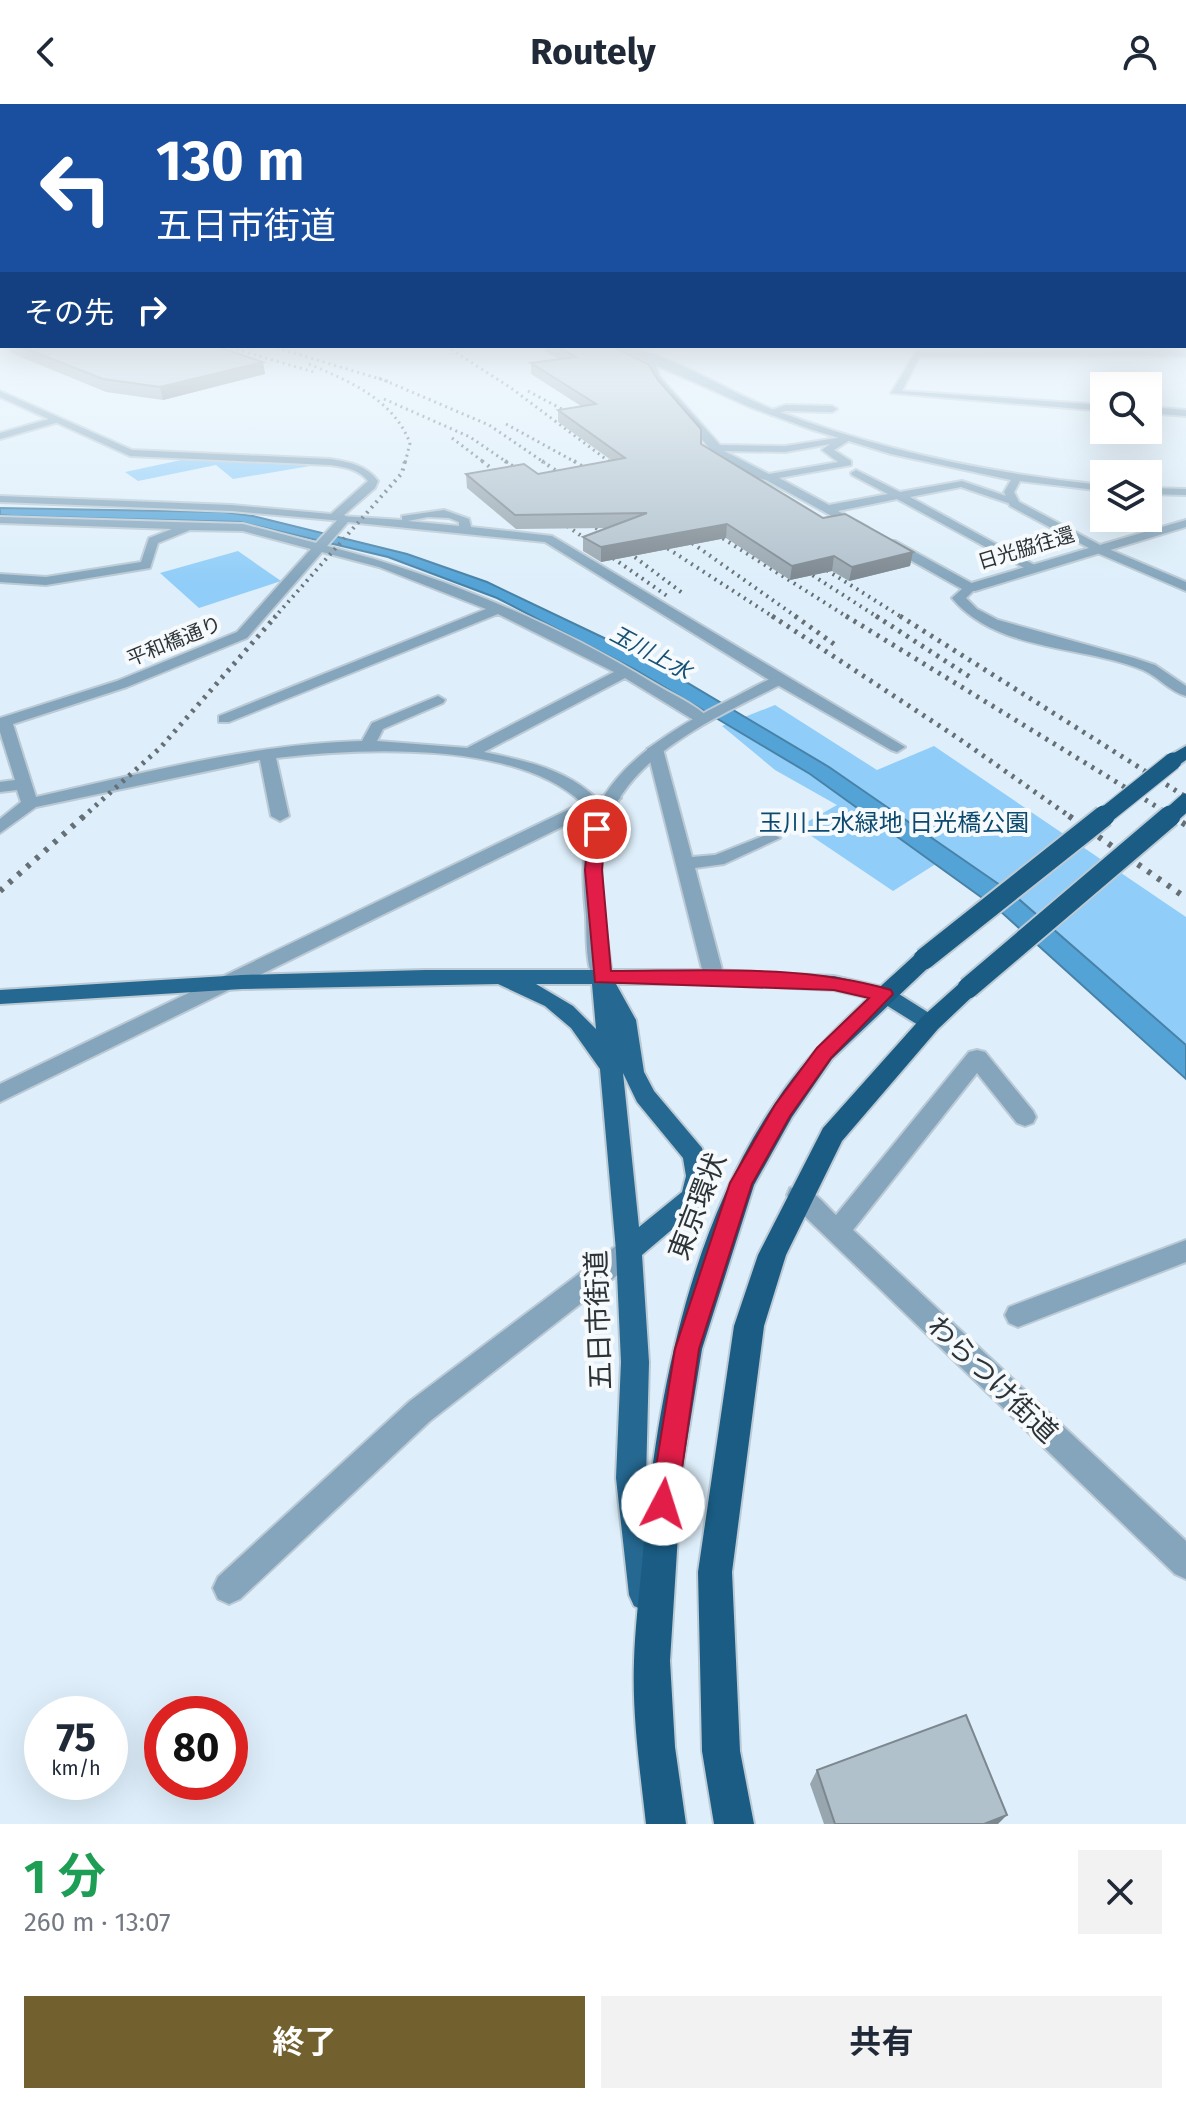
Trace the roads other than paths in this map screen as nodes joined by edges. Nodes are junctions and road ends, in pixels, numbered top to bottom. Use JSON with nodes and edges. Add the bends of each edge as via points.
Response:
{"nodes":[{"id":1,"x":52,"y":421,"type":"edge"},
{"id":2,"x":59,"y":421,"type":"edge"},
{"id":3,"x":694,"y":421,"type":"edge"},
{"id":4,"x":798,"y":421,"type":"edge"},
{"id":5,"x":0,"y":436,"type":"edge"},
{"id":6,"x":846,"y":438,"type":"junction"},
{"id":7,"x":796,"y":448,"type":"junction"},
{"id":8,"x":718,"y":449,"type":"junction"},
{"id":9,"x":834,"y":454,"type":"junction"},
{"id":10,"x":856,"y":473,"type":"dead end"},
{"id":11,"x":769,"y":477,"type":"junction"},
{"id":12,"x":1017,"y":478,"type":"junction"},
{"id":13,"x":1090,"y":486,"type":"edge"},
{"id":14,"x":1162,"y":491,"type":"edge"},
{"id":15,"x":1186,"y":492,"type":"edge"},
{"id":16,"x":897,"y":495,"type":"junction"},
{"id":17,"x":0,"y":499,"type":"edge"},
{"id":18,"x":1011,"y":501,"type":"junction"},
{"id":19,"x":828,"y":509,"type":"junction"},
{"id":20,"x":0,"y":520,"type":"edge"},
{"id":21,"x":339,"y":521,"type":"junction"},
{"id":22,"x":1186,"y":523,"type":"edge"},
{"id":23,"x":195,"y":524,"type":"junction"},
{"id":24,"x":321,"y":545,"type":"junction"},
{"id":25,"x":1099,"y":549,"type":"junction"},
{"id":26,"x":1034,"y":568,"type":"junction"},
{"id":27,"x":0,"y":578,"type":"edge"},
{"id":28,"x":1186,"y":587,"type":"edge"},
{"id":29,"x":970,"y":588,"type":"junction"},
{"id":30,"x":498,"y":609,"type":"junction"},
{"id":31,"x":625,"y":672,"type":"junction"},
{"id":32,"x":779,"y":680,"type":"junction"},
{"id":33,"x":1186,"y":692,"type":"edge"},
{"id":34,"x":438,"y":700,"type":"dead end"},
{"id":35,"x":708,"y":716,"type":"junction"},
{"id":36,"x":224,"y":719,"type":"dead end"},
{"id":37,"x":3,"y":723,"type":"edge"},
{"id":38,"x":367,"y":746,"type":"junction"},
{"id":39,"x":897,"y":747,"type":"dead end"},
{"id":40,"x":655,"y":749,"type":"junction"},
{"id":41,"x":470,"y":753,"type":"junction"},
{"id":42,"x":267,"y":754,"type":"junction"},
{"id":43,"x":1180,"y":756,"type":"edge"},
{"id":44,"x":22,"y":784,"type":"junction"},
{"id":45,"x":0,"y":787,"type":"edge"},
{"id":46,"x":603,"y":801,"type":"junction"},
{"id":47,"x":1186,"y":802,"type":"edge"},
{"id":48,"x":30,"y":803,"type":"junction"},
{"id":49,"x":280,"y":816,"type":"dead end"},
{"id":50,"x":3,"y":823,"type":"edge"},
{"id":51,"x":771,"y":838,"type":"dead end"},
{"id":52,"x":686,"y":863,"type":"junction"},
{"id":53,"x":481,"y":977,"type":"junction"},
{"id":54,"x":602,"y":977,"type":"junction"},
{"id":55,"x":714,"y":977,"type":"junction"},
{"id":56,"x":223,"y":983,"type":"junction"},
{"id":57,"x":884,"y":994,"type":"junction"},
{"id":58,"x":0,"y":997,"type":"edge"},
{"id":59,"x":930,"y":1023,"type":"junction"},
{"id":60,"x":612,"y":1077,"type":"junction"},
{"id":61,"x":0,"y":1094,"type":"edge"},
{"id":62,"x":1025,"y":1117,"type":"dead end"},
{"id":63,"x":799,"y":1195,"type":"junction"},
{"id":64,"x":838,"y":1231,"type":"junction"},
{"id":65,"x":629,"y":1251,"type":"junction"},
{"id":66,"x":1186,"y":1251,"type":"edge"},
{"id":67,"x":1018,"y":1315,"type":"dead end"},
{"id":68,"x":1186,"y":1563,"type":"edge"},
{"id":69,"x":229,"y":1588,"type":"dead end"},
{"id":70,"x":652,"y":1661,"type":"junction"},
{"id":71,"x":666,"y":1824,"type":"edge"},
{"id":72,"x":734,"y":1824,"type":"edge"}],
"edges":[{"from":1,"to":5,"type":"street"},
{"from":2,"to":21,"type":"street","name":"平和橋通り","via":[[130,453],[330,462],[367,473],[371,486]]},
{"from":3,"to":8,"type":"street"},
{"from":4,"to":6,"type":"street"},
{"from":6,"to":7,"type":"street"},
{"from":6,"to":9,"type":"street","via":[[829,447]]},
{"from":6,"to":12,"type":"street"},
{"from":7,"to":8,"type":"street"},
{"from":7,"to":9,"type":"street"},
{"from":8,"to":11,"type":"street"},
{"from":9,"to":11,"type":"street","via":[[847,463]]},
{"from":10,"to":16,"type":"street"},
{"from":11,"to":19,"type":"street"},
{"from":12,"to":13,"type":"street"},
{"from":12,"to":18,"type":"street","via":[[1009,492]]},
{"from":14,"to":15,"type":"street"},
{"from":16,"to":18,"type":"street","via":[[962,484]]},
{"from":16,"to":19,"type":"street"},
{"from":16,"to":26,"type":"street"},
{"from":17,"to":21,"type":"street","via":[[232,508]]},
{"from":18,"to":25,"type":"street"},
{"from":19,"to":29,"type":"street"},
{"from":20,"to":23,"type":"street"},
{"from":21,"to":24,"type":"street","name":"平和橋通り"},
{"from":21,"to":32,"type":"street","via":[[548,539]]},
{"from":22,"to":25,"type":"street","name":"日光脇往還"},
{"from":23,"to":24,"type":"street","via":[[258,530]]},
{"from":23,"to":27,"type":"street","via":[[153,541],[146,565],[46,581]]},
{"from":24,"to":30,"type":"street","via":[[411,573]]},
{"from":24,"to":37,"type":"street","name":"平和橋通り","via":[[242,635],[122,684]]},
{"from":25,"to":26,"type":"street","name":"日光脇往還"},
{"from":25,"to":28,"type":"street"},
{"from":26,"to":29,"type":"street","name":"日光脇往還"},
{"from":29,"to":33,"type":"street","via":[[959,598],[967,610],[995,624],[1150,668]]},
{"from":30,"to":31,"type":"street"},
{"from":30,"to":36,"type":"street"},
{"from":31,"to":35,"type":"street"},
{"from":31,"to":41,"type":"street"},
{"from":32,"to":35,"type":"street"},
{"from":32,"to":39,"type":"street"},
{"from":34,"to":38,"type":"street","via":[[377,726]]},
{"from":35,"to":40,"type":"street"},
{"from":37,"to":44,"type":"street"},
{"from":38,"to":41,"type":"street"},
{"from":38,"to":42,"type":"street","via":[[329,745]]},
{"from":40,"to":46,"type":"street"},
{"from":40,"to":52,"type":"street"},
{"from":41,"to":46,"type":"street","via":[[548,773]]},
{"from":42,"to":48,"type":"street"},
{"from":42,"to":49,"type":"street"},
{"from":43,"to":57,"type":"highway","name":"東京環状","bridge":true},
{"from":44,"to":45,"type":"street"},
{"from":44,"to":48,"type":"street"},
{"from":46,"to":54,"type":"street","via":[[594,870]]},
{"from":46,"to":56,"type":"street"},
{"from":47,"to":59,"type":"highway","bridge":true},
{"from":48,"to":50,"type":"street"},
{"from":51,"to":52,"type":"street","via":[[718,860]]},
{"from":52,"to":55,"type":"street"},
{"from":53,"to":54,"type":"main road"},
{"from":53,"to":56,"type":"main road"},
{"from":53,"to":60,"type":"main road","via":[[515,984],[562,1008],[594,1040]]},
{"from":54,"to":55,"type":"main road"},
{"from":54,"to":60,"type":"main road","name":"五日市街道"},
{"from":54,"to":65,"type":"main road","via":[[625,1020],[633,1072],[660,1119],[694,1155],[698,1176],[693,1197]]},
{"from":55,"to":57,"type":"main road","via":[[834,983]]},
{"from":56,"to":58,"type":"main road"},
{"from":56,"to":61,"type":"street"},
{"from":57,"to":59,"type":"main road"},
{"from":57,"to":70,"type":"highway","name":"東京環状","via":[[824,1053],[741,1183],[687,1349],[666,1472]]},
{"from":59,"to":63,"type":"highway","via":[[832,1135]]},
{"from":60,"to":65,"type":"main road","name":"五日市街道"},
{"from":62,"to":64,"type":"street","via":[[977,1058]]},
{"from":63,"to":64,"type":"street","name":"わらつけ街道"},
{"from":63,"to":72,"type":"highway","via":[[749,1326],[715,1572],[721,1751]]},
{"from":64,"to":68,"type":"street","name":"わらつけ街道"},
{"from":65,"to":69,"type":"street","via":[[420,1411]]},
{"from":65,"to":70,"type":"main road","name":"五日市街道","via":[[635,1362],[631,1478]]},
{"from":66,"to":67,"type":"street"},
{"from":70,"to":71,"type":"highway","name":"東京環状"}]}
